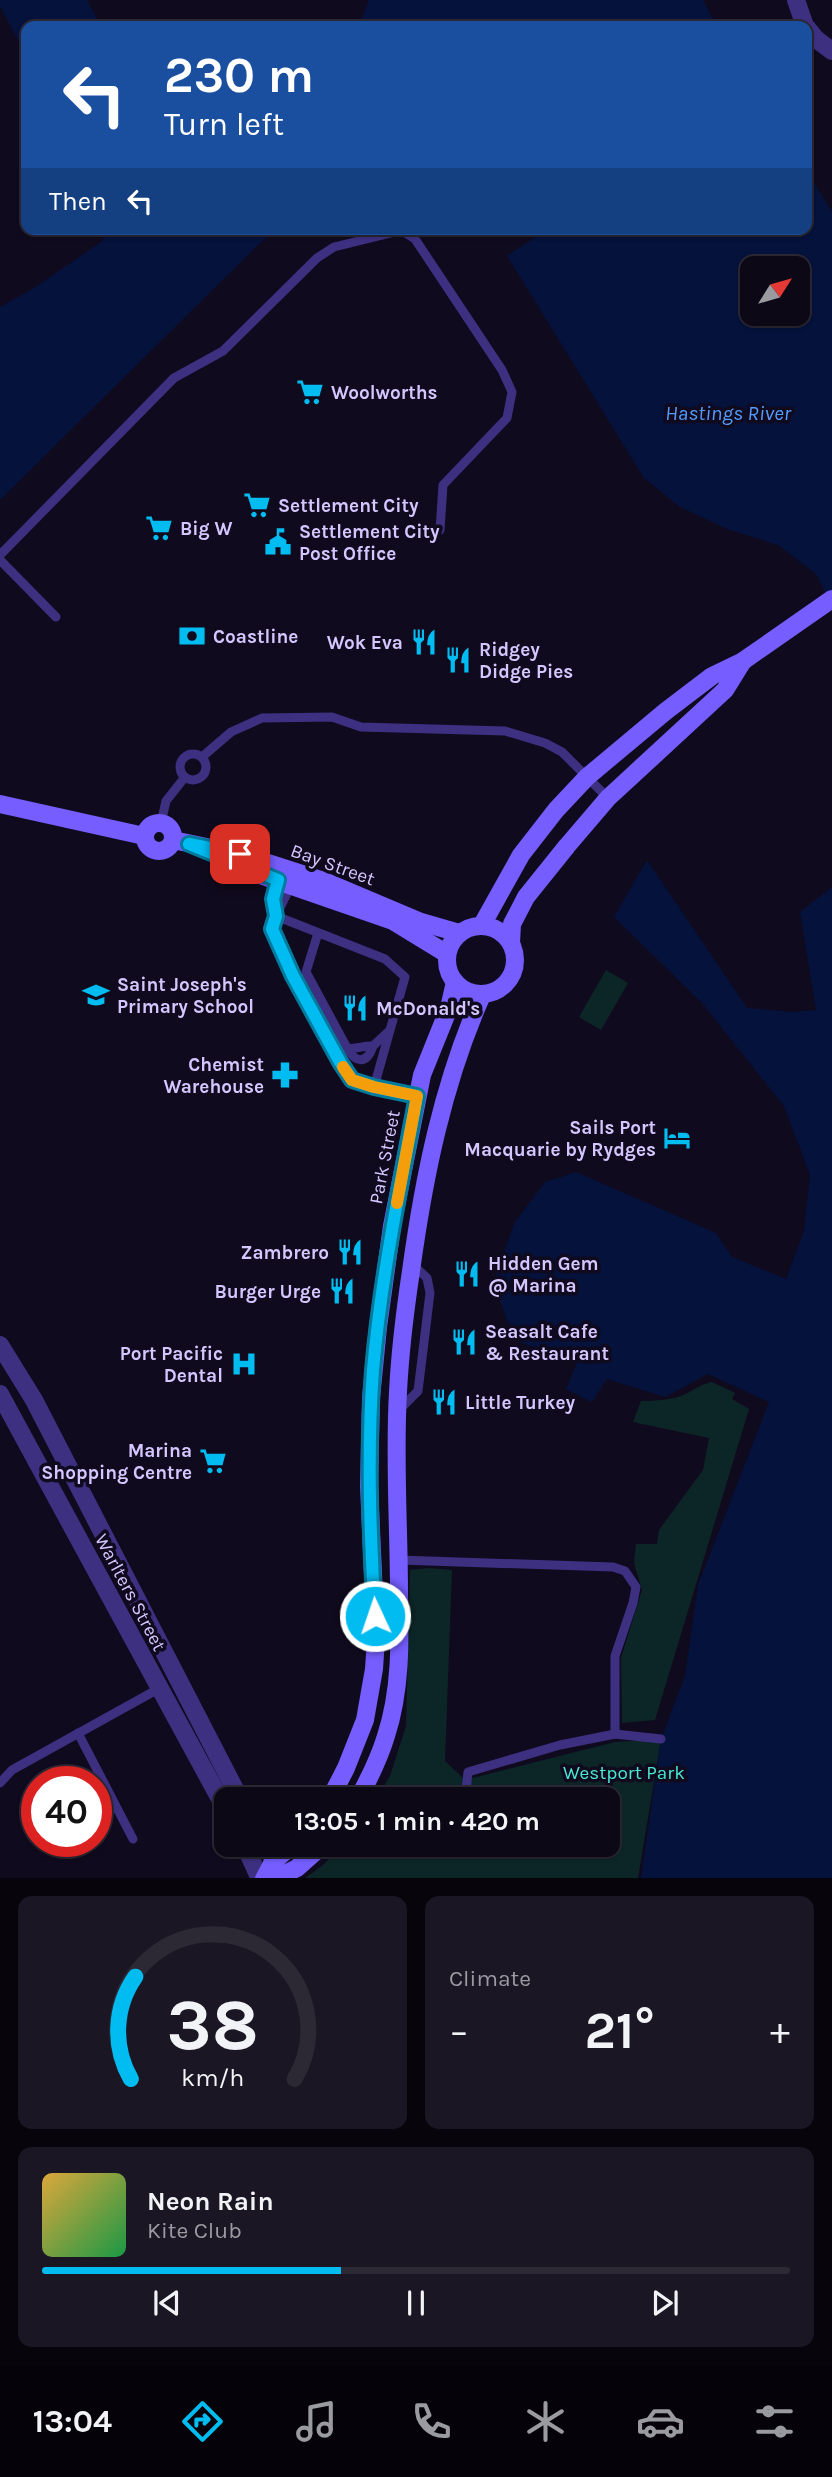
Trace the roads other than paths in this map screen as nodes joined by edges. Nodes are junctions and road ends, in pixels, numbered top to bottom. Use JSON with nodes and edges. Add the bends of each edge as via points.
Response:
{"nodes":[{"id":1,"x":796,"y":0,"type":"edge"},
{"id":2,"x":804,"y":21,"type":"edge"},
{"id":3,"x":812,"y":34,"type":"edge"},
{"id":4,"x":832,"y":51,"type":"edge"},
{"id":5,"x":383,"y":235,"type":"edge"},
{"id":6,"x":409,"y":235,"type":"edge"},
{"id":7,"x":440,"y":530,"type":"dead end"},
{"id":8,"x":0,"y":555,"type":"edge"},
{"id":9,"x":0,"y":560,"type":"edge"},
{"id":10,"x":832,"y":599,"type":"edge"},
{"id":11,"x":57,"y":617,"type":"dead end"},
{"id":12,"x":743,"y":661,"type":"junction"},
{"id":13,"x":202,"y":757,"type":"junction"},
{"id":14,"x":185,"y":777,"type":"junction"},
{"id":15,"x":587,"y":777,"type":"junction"},
{"id":16,"x":608,"y":798,"type":"junction"},
{"id":17,"x":0,"y":804,"type":"edge"},
{"id":18,"x":161,"y":823,"type":"junction"},
{"id":19,"x":144,"y":836,"type":"junction"},
{"id":20,"x":181,"y":842,"type":"junction"},
{"id":21,"x":284,"y":883,"type":"junction"},
{"id":22,"x":276,"y":916,"type":"junction"},
{"id":23,"x":482,"y":925,"type":"junction"},
{"id":24,"x":318,"y":933,"type":"junction"},
{"id":25,"x":460,"y":933,"type":"junction"},
{"id":26,"x":511,"y":943,"type":"junction"},
{"id":27,"x":447,"y":954,"type":"junction"},
{"id":28,"x":455,"y":982,"type":"junction"},
{"id":29,"x":482,"y":995,"type":"junction"},
{"id":30,"x":390,"y":1031,"type":"junction"},
{"id":31,"x":374,"y":1087,"type":"junction"},
{"id":32,"x":417,"y":1096,"type":"junction"},
{"id":33,"x":0,"y":1345,"type":"edge"},
{"id":34,"x":0,"y":1394,"type":"edge"},
{"id":35,"x":399,"y":1560,"type":"junction"},
{"id":36,"x":160,"y":1688,"type":"junction"},
{"id":37,"x":78,"y":1733,"type":"junction"},
{"id":38,"x":615,"y":1734,"type":"junction"},
{"id":39,"x":661,"y":1739,"type":"dead end"},
{"id":40,"x":219,"y":1763,"type":"junction"},
{"id":41,"x":0,"y":1783,"type":"edge"},
{"id":42,"x":233,"y":1787,"type":"edge"},
{"id":43,"x":240,"y":1787,"type":"edge"},
{"id":44,"x":336,"y":1787,"type":"edge"},
{"id":45,"x":364,"y":1787,"type":"edge"},
{"id":46,"x":466,"y":1787,"type":"edge"},
{"id":47,"x":214,"y":1788,"type":"edge"},
{"id":48,"x":133,"y":1839,"type":"dead end"},
{"id":49,"x":255,"y":1857,"type":"edge"},
{"id":50,"x":268,"y":1857,"type":"edge"},
{"id":51,"x":284,"y":1857,"type":"edge"},
{"id":52,"x":309,"y":1857,"type":"edge"},
{"id":53,"x":271,"y":1875,"type":"edge"}],
"edges":[{"from":1,"to":2,"type":"street"},
{"from":3,"to":4,"type":"street"},
{"from":5,"to":8,"type":"lane","via":[[334,247],[317,258],[223,351],[174,378]]},
{"from":6,"to":7,"type":"lane","via":[[502,370],[512,392],[507,418],[443,485]]},
{"from":9,"to":11,"type":"lane"},
{"from":10,"to":12,"type":"street"},
{"from":12,"to":15,"type":"street","via":[[712,676]]},
{"from":12,"to":16,"type":"street","via":[[725,690]]},
{"from":13,"to":14,"type":"lane","via":[[205,774],[196,780]]},
{"from":13,"to":14,"type":"lane","via":[[189,754],[182,760],[180,769]]},
{"from":13,"to":15,"type":"lane","via":[[231,732],[262,718],[332,717],[361,727],[505,731],[562,752]]},
{"from":14,"to":18,"type":"lane","via":[[166,802]]},
{"from":15,"to":16,"type":"lane"},
{"from":15,"to":23,"type":"street","via":[[521,855]]},
{"from":16,"to":26,"type":"street","via":[[526,897],[512,924]]},
{"from":17,"to":19,"type":"street","name":"Bay Street"},
{"from":18,"to":19,"type":"street","via":[[151,825]]},
{"from":18,"to":20,"type":"street"},
{"from":19,"to":20,"type":"street","name":"Bay Street","via":[[150,848],[160,852]]},
{"from":20,"to":21,"type":"street","name":"Bay Street"},
{"from":20,"to":25,"type":"street","name":"Bay Street","via":[[240,854]]},
{"from":21,"to":22,"type":"lane"},
{"from":21,"to":22,"type":"lane","via":[[273,899]]},
{"from":21,"to":27,"type":"street","name":"Bay Street","via":[[393,921]]},
{"from":22,"to":24,"type":"lane"},
{"from":22,"to":31,"type":"lane","via":[[272,929],[329,1045],[352,1080]]},
{"from":23,"to":25,"type":"street"},
{"from":23,"to":26,"type":"street","via":[[504,934]]},
{"from":24,"to":30,"type":"lane","via":[[385,959],[405,977]]},
{"from":24,"to":30,"type":"lane","via":[[306,972],[347,1048],[373,1046]]},
{"from":25,"to":27,"type":"street","via":[[450,942]]},
{"from":26,"to":29,"type":"street","via":[[515,954],[512,976],[504,986]]},
{"from":27,"to":28,"type":"street"},
{"from":28,"to":29,"type":"street"},
{"from":28,"to":32,"type":"street","name":"Park Street"},
{"from":29,"to":35,"type":"street","via":[[443,1103],[412,1264],[397,1412]]},
{"from":30,"to":31,"type":"lane"},
{"from":31,"to":32,"type":"lane"},
{"from":32,"to":44,"type":"street","name":"Park Street","via":[[392,1226],[373,1369],[369,1486],[376,1639],[373,1680],[365,1720]]},
{"from":33,"to":40,"type":"street","name":"Warlters Street","via":[[88,1501]]},
{"from":34,"to":36,"type":"street","name":"Warlters Street"},
{"from":35,"to":38,"type":"lane","via":[[625,1571],[636,1592],[615,1656]]},
{"from":35,"to":45,"type":"street","via":[[397,1689],[387,1735]]},
{"from":36,"to":37,"type":"lane"},
{"from":36,"to":47,"type":"street","name":"Warlters Street"},
{"from":37,"to":41,"type":"lane","via":[[12,1770]]},
{"from":37,"to":48,"type":"lane"},
{"from":38,"to":39,"type":"lane"},
{"from":38,"to":46,"type":"lane","via":[[468,1772]]},
{"from":40,"to":42,"type":"street","name":"Warlters Street"},
{"from":40,"to":43,"type":"street","name":"Warlters Street"},
{"from":49,"to":53,"type":"street"},
{"from":50,"to":53,"type":"street"},
{"from":51,"to":53,"type":"street"},
{"from":52,"to":53,"type":"street","via":[[297,1868]]}]}
